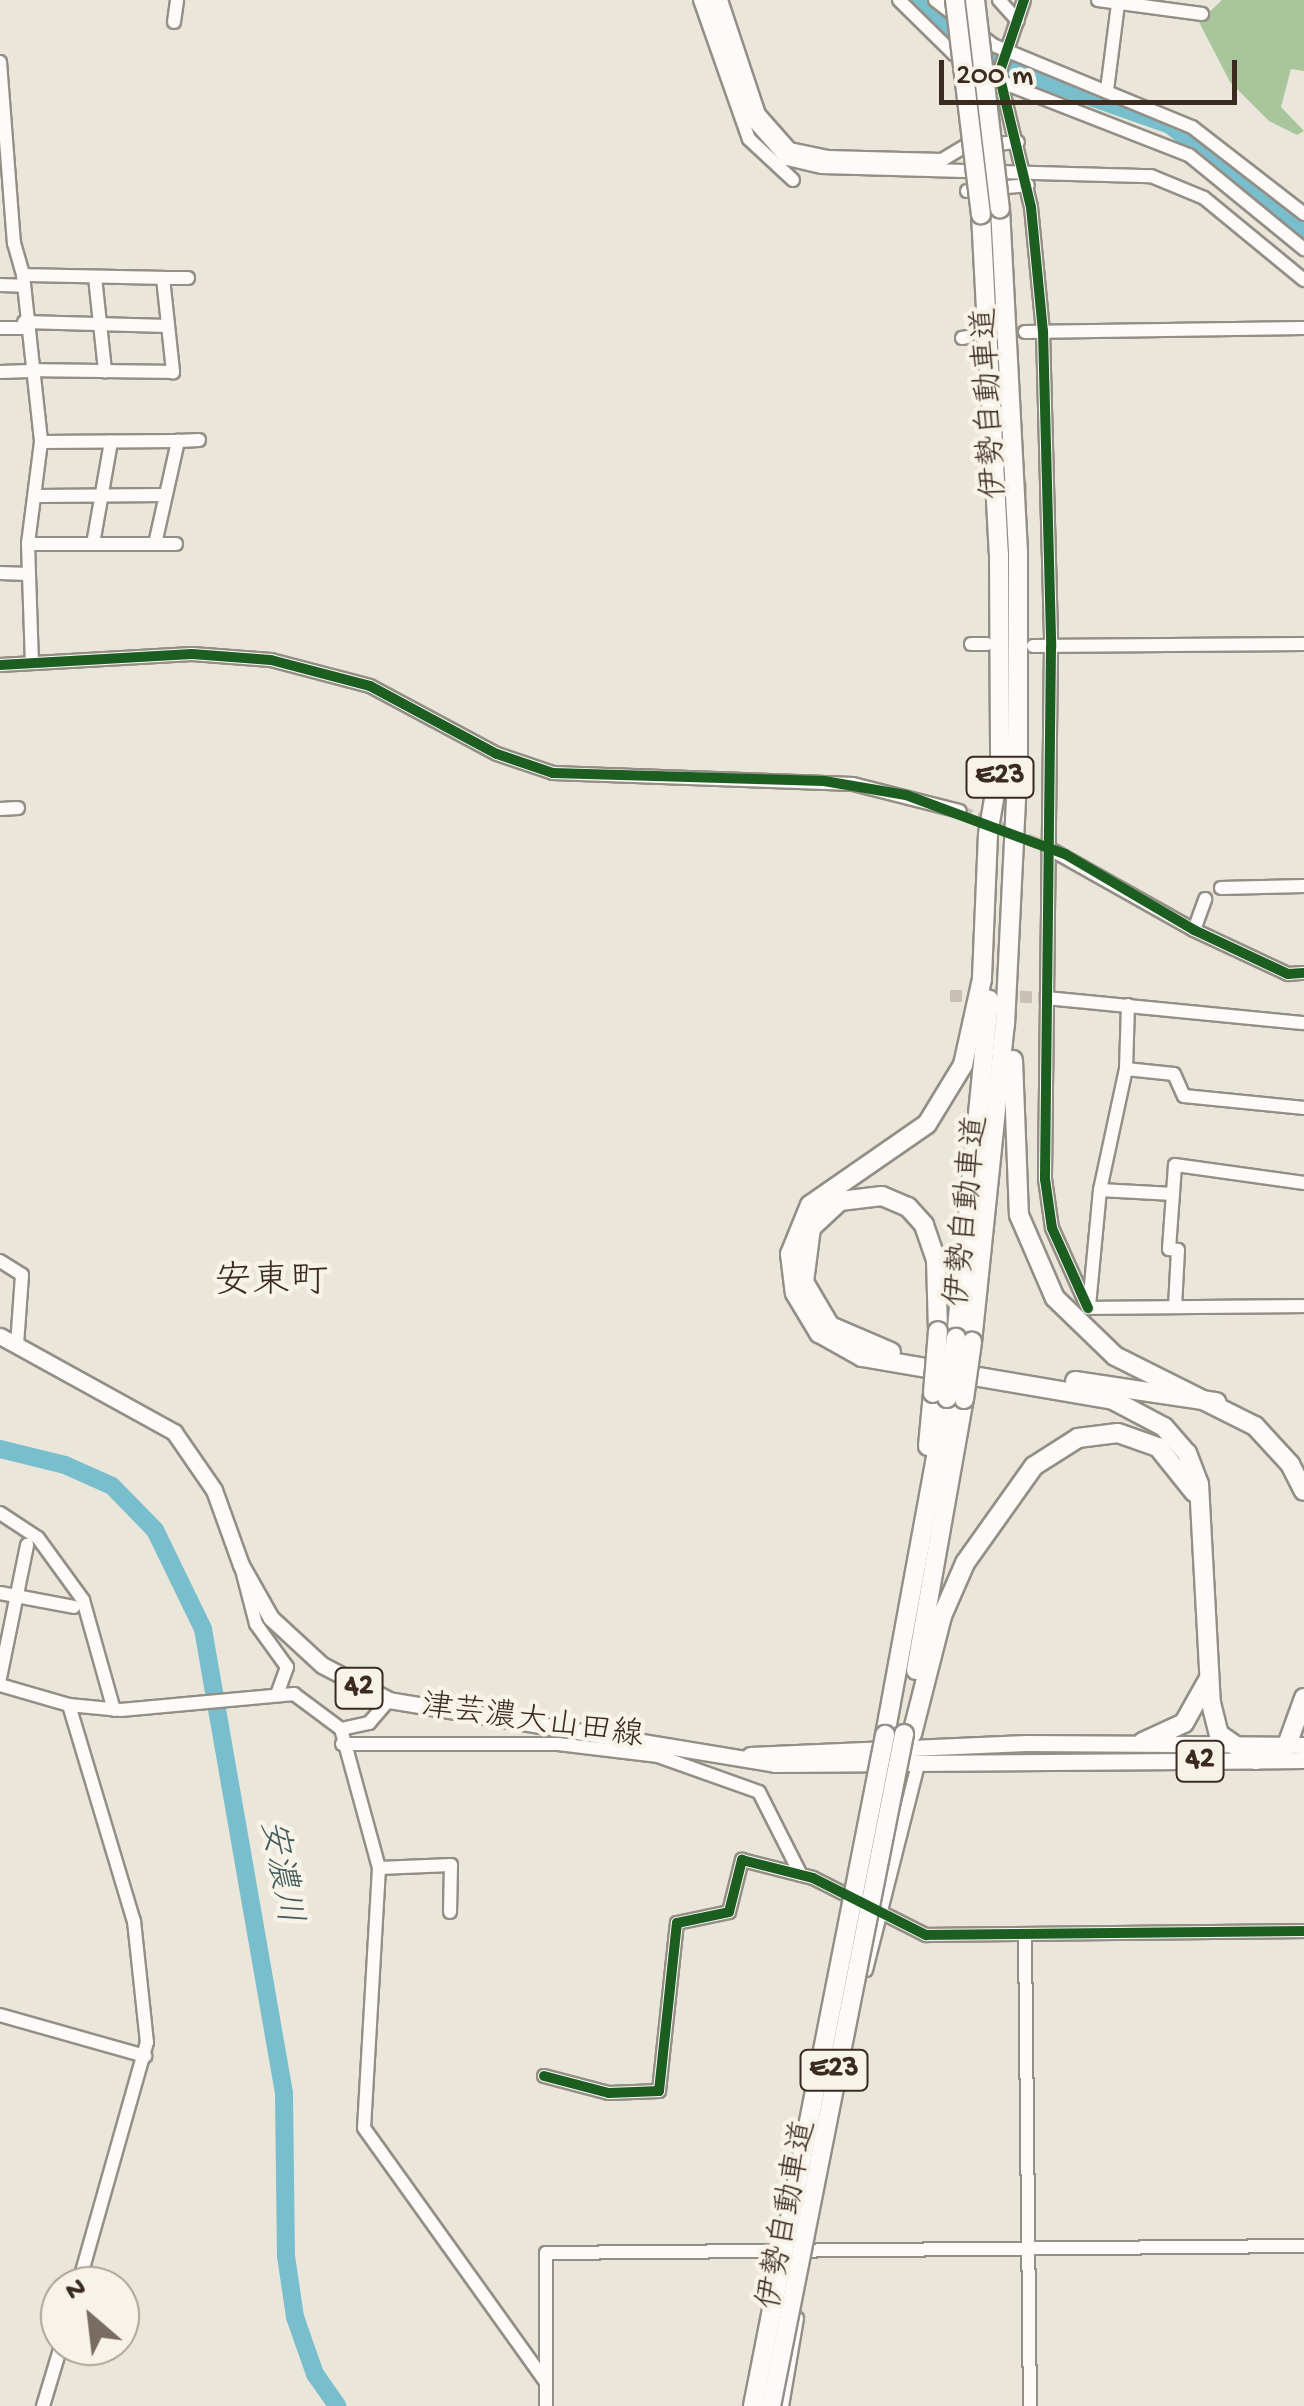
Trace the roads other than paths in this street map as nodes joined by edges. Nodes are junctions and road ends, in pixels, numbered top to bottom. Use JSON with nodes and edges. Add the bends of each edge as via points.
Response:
{"nodes":[{"id":1,"x":176,"y":0,"type":"edge"},
{"id":2,"x":700,"y":0,"type":"edge"},
{"id":3,"x":710,"y":0,"type":"edge"},
{"id":4,"x":721,"y":0,"type":"edge"},
{"id":5,"x":899,"y":0,"type":"edge"},
{"id":6,"x":975,"y":0,"type":"edge"},
{"id":7,"x":1000,"y":0,"type":"edge"},
{"id":8,"x":1024,"y":0,"type":"edge"},
{"id":9,"x":1098,"y":0,"type":"edge"},
{"id":10,"x":944,"y":2,"type":"edge"},
{"id":11,"x":1118,"y":4,"type":"edge"},
{"id":12,"x":1202,"y":14,"type":"dead end"},
{"id":13,"x":1018,"y":20,"type":"junction"},
{"id":14,"x":174,"y":22,"type":"dead end"},
{"id":15,"x":1008,"y":54,"type":"junction"},
{"id":16,"x":0,"y":62,"type":"edge"},
{"id":17,"x":999,"y":77,"type":"junction"},
{"id":18,"x":1107,"y":90,"type":"junction"},
{"id":19,"x":1018,"y":142,"type":"junction"},
{"id":20,"x":1025,"y":170,"type":"junction"},
{"id":21,"x":793,"y":180,"type":"dead end"},
{"id":22,"x":1028,"y":186,"type":"junction"},
{"id":23,"x":967,"y":191,"type":"dead end"},
{"id":24,"x":1304,"y":214,"type":"edge"},
{"id":25,"x":1304,"y":249,"type":"edge"},
{"id":26,"x":95,"y":277,"type":"junction"},
{"id":27,"x":163,"y":278,"type":"junction"},
{"id":28,"x":188,"y":278,"type":"dead end"},
{"id":29,"x":24,"y":280,"type":"junction"},
{"id":30,"x":1304,"y":280,"type":"edge"},
{"id":31,"x":0,"y":285,"type":"edge"},
{"id":32,"x":101,"y":324,"type":"junction"},
{"id":33,"x":24,"y":325,"type":"junction"},
{"id":34,"x":168,"y":326,"type":"junction"},
{"id":35,"x":0,"y":328,"type":"edge"},
{"id":36,"x":1304,"y":328,"type":"edge"},
{"id":37,"x":1042,"y":331,"type":"junction"},
{"id":38,"x":1025,"y":332,"type":"dead end"},
{"id":39,"x":105,"y":370,"type":"junction"},
{"id":40,"x":30,"y":371,"type":"junction"},
{"id":41,"x":0,"y":372,"type":"edge"},
{"id":42,"x":199,"y":440,"type":"dead end"},
{"id":43,"x":178,"y":441,"type":"junction"},
{"id":44,"x":41,"y":442,"type":"junction"},
{"id":45,"x":111,"y":442,"type":"junction"},
{"id":46,"x":1030,"y":488,"type":"tunnel mouth"},
{"id":47,"x":1049,"y":488,"type":"junction"},
{"id":48,"x":165,"y":494,"type":"junction"},
{"id":49,"x":102,"y":495,"type":"junction"},
{"id":50,"x":38,"y":496,"type":"junction"},
{"id":51,"x":28,"y":544,"type":"junction"},
{"id":52,"x":93,"y":544,"type":"junction"},
{"id":53,"x":156,"y":544,"type":"junction"},
{"id":54,"x":176,"y":544,"type":"dead end"},
{"id":55,"x":0,"y":572,"type":"edge"},
{"id":56,"x":28,"y":574,"type":"junction"},
{"id":57,"x":971,"y":644,"type":"dead end"},
{"id":58,"x":987,"y":644,"type":"dead end"},
{"id":59,"x":1304,"y":644,"type":"edge"},
{"id":60,"x":1033,"y":646,"type":"dead end"},
{"id":61,"x":1051,"y":647,"type":"junction"},
{"id":62,"x":32,"y":663,"type":"junction"},
{"id":63,"x":0,"y":666,"type":"edge"},
{"id":64,"x":1000,"y":758,"type":"junction"},
{"id":65,"x":18,"y":808,"type":"dead end"},
{"id":66,"x":0,"y":809,"type":"edge"},
{"id":67,"x":960,"y":811,"type":"tunnel mouth"},
{"id":68,"x":1048,"y":848,"type":"junction"},
{"id":69,"x":1304,"y":886,"type":"edge"},
{"id":70,"x":1221,"y":888,"type":"dead end"},
{"id":71,"x":1012,"y":895,"type":"junction"},
{"id":72,"x":1205,"y":899,"type":"dead end"},
{"id":73,"x":1194,"y":930,"type":"junction"},
{"id":74,"x":1304,"y":974,"type":"edge"},
{"id":75,"x":1047,"y":998,"type":"junction"},
{"id":76,"x":1128,"y":1005,"type":"junction"},
{"id":77,"x":1304,"y":1023,"type":"edge"},
{"id":78,"x":1126,"y":1070,"type":"junction"},
{"id":79,"x":1304,"y":1108,"type":"edge"},
{"id":80,"x":1304,"y":1183,"type":"edge"},
{"id":81,"x":1100,"y":1190,"type":"junction"},
{"id":82,"x":1173,"y":1194,"type":"junction"},
{"id":83,"x":0,"y":1261,"type":"edge"},
{"id":84,"x":1304,"y":1306,"type":"edge"},
{"id":85,"x":1175,"y":1307,"type":"junction"},
{"id":86,"x":1088,"y":1308,"type":"junction"},
{"id":87,"x":0,"y":1336,"type":"edge"},
{"id":88,"x":955,"y":1337,"type":"junction"},
{"id":89,"x":17,"y":1344,"type":"junction"},
{"id":90,"x":948,"y":1396,"type":"junction"},
{"id":91,"x":1216,"y":1402,"type":"junction"},
{"id":92,"x":1304,"y":1491,"type":"edge"},
{"id":93,"x":1203,"y":1510,"type":"junction"},
{"id":94,"x":0,"y":1513,"type":"edge"},
{"id":95,"x":27,"y":1544,"type":"dead end"},
{"id":96,"x":241,"y":1564,"type":"junction"},
{"id":97,"x":0,"y":1593,"type":"edge"},
{"id":98,"x":16,"y":1596,"type":"junction"},
{"id":99,"x":74,"y":1606,"type":"dead end"},
{"id":100,"x":1209,"y":1676,"type":"junction"},
{"id":101,"x":0,"y":1681,"type":"edge"},
{"id":102,"x":278,"y":1692,"type":"junction"},
{"id":103,"x":1304,"y":1698,"type":"edge"},
{"id":104,"x":389,"y":1700,"type":"junction"},
{"id":105,"x":69,"y":1705,"type":"junction"},
{"id":106,"x":117,"y":1710,"type":"junction"},
{"id":107,"x":338,"y":1728,"type":"junction"},
{"id":108,"x":900,"y":1734,"type":"junction"},
{"id":109,"x":559,"y":1736,"type":"junction"},
{"id":110,"x":1143,"y":1742,"type":"junction"},
{"id":111,"x":342,"y":1744,"type":"junction"},
{"id":112,"x":1229,"y":1745,"type":"junction"},
{"id":113,"x":1296,"y":1745,"type":"edge"},
{"id":114,"x":750,"y":1755,"type":"junction"},
{"id":115,"x":1256,"y":1760,"type":"junction"},
{"id":116,"x":1304,"y":1760,"type":"edge"},
{"id":117,"x":918,"y":1764,"type":"junction"},
{"id":118,"x":750,"y":1787,"type":"junction"},
{"id":119,"x":380,"y":1868,"type":"junction"},
{"id":120,"x":802,"y":1875,"type":"junction"},
{"id":121,"x":450,"y":1912,"type":"dead end"},
{"id":122,"x":885,"y":1912,"type":"junction"},
{"id":123,"x":1304,"y":1931,"type":"edge"},
{"id":124,"x":1025,"y":1934,"type":"junction"},
{"id":125,"x":0,"y":2015,"type":"edge"},
{"id":126,"x":145,"y":2056,"type":"junction"},
{"id":127,"x":544,"y":2076,"type":"dead end"},
{"id":128,"x":1304,"y":2246,"type":"edge"},
{"id":129,"x":1028,"y":2249,"type":"junction"},
{"id":130,"x":808,"y":2251,"type":"junction"},
{"id":131,"x":84,"y":2266,"type":"edge"},
{"id":132,"x":54,"y":2366,"type":"edge"},
{"id":133,"x":546,"y":2384,"type":"junction"},
{"id":134,"x":43,"y":2406,"type":"edge"},
{"id":135,"x":546,"y":2406,"type":"edge"},
{"id":136,"x":754,"y":2406,"type":"edge"},
{"id":137,"x":770,"y":2406,"type":"edge"},
{"id":138,"x":782,"y":2406,"type":"edge"},
{"id":139,"x":1030,"y":2406,"type":"edge"}],
"edges":[{"from":1,"to":14,"type":"street"},
{"from":2,"to":21,"type":"street","via":[[749,139]]},
{"from":3,"to":20,"type":"street","via":[[755,128],[787,159],[822,167]]},
{"from":4,"to":19,"type":"street","via":[[759,114],[790,149],[827,157],[942,160],[964,147]]},
{"from":5,"to":17,"type":"street","via":[[954,54]]},
{"from":6,"to":71,"type":"highway","name":"伊勢自動車道","number":"E23","bridge":true,"via":[[1000,210],[1018,552]]},
{"from":7,"to":13,"type":"street"},
{"from":8,"to":13,"type":"street"},
{"from":9,"to":11,"type":"street"},
{"from":10,"to":15,"type":"street"},
{"from":10,"to":64,"type":"highway","name":"伊勢自動車道","number":"E23","bridge":true,"via":[[980,214],[999,535]]},
{"from":11,"to":12,"type":"street"},
{"from":11,"to":18,"type":"street"},
{"from":13,"to":15,"type":"street"},
{"from":15,"to":17,"type":"street"},
{"from":15,"to":18,"type":"street"},
{"from":16,"to":29,"type":"street","via":[[14,243]]},
{"from":17,"to":19,"type":"street"},
{"from":17,"to":25,"type":"street","via":[[1189,155]]},
{"from":18,"to":24,"type":"street","via":[[1192,127]]},
{"from":19,"to":20,"type":"street"},
{"from":20,"to":22,"type":"street"},
{"from":20,"to":30,"type":"street","via":[[1131,173],[1169,181],[1204,198]]},
{"from":22,"to":23,"type":"street"},
{"from":22,"to":37,"type":"street"},
{"from":26,"to":27,"type":"street"},
{"from":26,"to":29,"type":"street"},
{"from":26,"to":32,"type":"street"},
{"from":27,"to":28,"type":"street"},
{"from":27,"to":34,"type":"street"},
{"from":29,"to":31,"type":"street"},
{"from":29,"to":33,"type":"street"},
{"from":32,"to":33,"type":"street"},
{"from":32,"to":34,"type":"street"},
{"from":32,"to":39,"type":"street"},
{"from":33,"to":35,"type":"street"},
{"from":33,"to":40,"type":"street"},
{"from":34,"to":39,"type":"street","via":[[173,372]]},
{"from":36,"to":37,"type":"street"},
{"from":37,"to":38,"type":"street"},
{"from":37,"to":47,"type":"street"},
{"from":39,"to":40,"type":"street"},
{"from":40,"to":41,"type":"street"},
{"from":40,"to":44,"type":"street"},
{"from":42,"to":43,"type":"street"},
{"from":43,"to":45,"type":"street"},
{"from":43,"to":48,"type":"street"},
{"from":44,"to":45,"type":"street"},
{"from":44,"to":50,"type":"street"},
{"from":45,"to":49,"type":"street"},
{"from":46,"to":47,"type":"street"},
{"from":47,"to":61,"type":"street"},
{"from":48,"to":49,"type":"street"},
{"from":48,"to":53,"type":"street"},
{"from":49,"to":50,"type":"street"},
{"from":49,"to":52,"type":"street"},
{"from":50,"to":51,"type":"street"},
{"from":51,"to":52,"type":"street"},
{"from":51,"to":56,"type":"street"},
{"from":52,"to":53,"type":"street"},
{"from":53,"to":54,"type":"street"},
{"from":55,"to":56,"type":"street"},
{"from":56,"to":62,"type":"street"},
{"from":57,"to":58,"type":"street"},
{"from":59,"to":61,"type":"street"},
{"from":60,"to":61,"type":"street"},
{"from":61,"to":68,"type":"street"},
{"from":62,"to":63,"type":"street"},
{"from":62,"to":67,"type":"street","via":[[192,654],[270,660],[370,686],[497,754],[553,773],[824,781]]},
{"from":64,"to":88,"type":"highway","name":"伊勢自動車道","number":"E23","via":[[986,1041]]},
{"from":64,"to":93,"type":"highway","via":[[988,834],[982,979],[963,1066],[927,1124],[810,1205],[792,1242],[791,1281],[819,1334],[862,1357],[1093,1396],[1146,1414],[1186,1453]]},
{"from":65,"to":66,"type":"street"},
{"from":68,"to":73,"type":"street"},
{"from":68,"to":75,"type":"street"},
{"from":69,"to":70,"type":"street"},
{"from":71,"to":88,"type":"highway","name":"伊勢自動車道","number":"E23"},
{"from":71,"to":91,"type":"highway","via":[[1011,1145],[1030,1252],[1054,1298],[1092,1338],[1140,1370]]},
{"from":72,"to":73,"type":"street"},
{"from":73,"to":74,"type":"street","via":[[1288,974]]},
{"from":75,"to":76,"type":"street"},
{"from":75,"to":86,"type":"street","via":[[1047,1200],[1062,1258]]},
{"from":76,"to":77,"type":"street"},
{"from":76,"to":78,"type":"street"},
{"from":78,"to":79,"type":"street","via":[[1174,1074],[1184,1096]]},
{"from":78,"to":81,"type":"street"},
{"from":80,"to":82,"type":"street","via":[[1175,1164]]},
{"from":81,"to":82,"type":"street"},
{"from":81,"to":86,"type":"street"},
{"from":82,"to":85,"type":"street","via":[[1168,1249],[1178,1250]]},
{"from":83,"to":89,"type":"street","via":[[22,1275]]},
{"from":84,"to":85,"type":"street"},
{"from":85,"to":86,"type":"street"},
{"from":87,"to":89,"type":"main road","name":"津芸濃大山田線","number":"42"},
{"from":88,"to":90,"type":"highway","bridge":true},
{"from":88,"to":90,"type":"highway","name":"伊勢自動車道","number":"E23","bridge":true},
{"from":88,"to":91,"type":"highway","via":[[936,1259],[917,1216],[871,1194],[840,1200],[822,1212],[804,1248],[804,1282],[822,1318],[858,1343]]},
{"from":89,"to":96,"type":"main road","name":"津芸濃大山田線","number":"42","via":[[174,1432],[214,1490]]},
{"from":90,"to":108,"type":"highway","name":"伊勢自動車道","number":"E23"},
{"from":90,"to":108,"type":"highway","name":"伊勢自動車道","number":"E23","via":[[916,1571]]},
{"from":91,"to":92,"type":"highway","via":[[1269,1438]]},
{"from":93,"to":100,"type":"highway"},
{"from":93,"to":108,"type":"highway","via":[[1170,1457],[1136,1437],[1090,1435],[1048,1453],[1008,1494],[965,1563]]},
{"from":94,"to":106,"type":"street","via":[[38,1538],[83,1600]]},
{"from":95,"to":98,"type":"street"},
{"from":96,"to":102,"type":"street","via":[[256,1624],[288,1667]]},
{"from":96,"to":104,"type":"main road","name":"津芸濃大山田線","number":"42","via":[[262,1606],[294,1643],[338,1676]]},
{"from":97,"to":98,"type":"street"},
{"from":98,"to":99,"type":"street"},
{"from":98,"to":101,"type":"street"},
{"from":100,"to":110,"type":"highway","via":[[1184,1723]]},
{"from":100,"to":112,"type":"highway","via":[[1213,1719]]},
{"from":101,"to":105,"type":"street"},
{"from":102,"to":106,"type":"street"},
{"from":102,"to":107,"type":"street","via":[[303,1698]]},
{"from":103,"to":113,"type":"highway"},
{"from":104,"to":107,"type":"street","via":[[369,1722]]},
{"from":104,"to":109,"type":"main road","name":"津芸濃大山田線","number":"42"},
{"from":105,"to":106,"type":"street"},
{"from":105,"to":126,"type":"street","via":[[134,1921]]},
{"from":107,"to":111,"type":"street"},
{"from":108,"to":136,"type":"highway","name":"伊勢自動車道","number":"E23","bridge":true},
{"from":108,"to":137,"type":"highway","name":"伊勢自動車道","number":"E23","bridge":true},
{"from":109,"to":111,"type":"street"},
{"from":109,"to":114,"type":"main road","name":"津芸濃大山田線","number":"42"},
{"from":109,"to":118,"type":"street","via":[[658,1756]]},
{"from":110,"to":112,"type":"main road","name":"津芸濃大山田線","number":"42"},
{"from":110,"to":114,"type":"main road","name":"津芸濃大山田線","number":"42","via":[[772,1749]]},
{"from":111,"to":119,"type":"street"},
{"from":112,"to":113,"type":"main road","name":"津芸濃大山田線","number":"42"},
{"from":112,"to":115,"type":"highway"},
{"from":113,"to":115,"type":"highway"},
{"from":114,"to":117,"type":"main road","name":"津芸濃大山田線","number":"42","via":[[774,1764]]},
{"from":114,"to":118,"type":"street"},
{"from":115,"to":116,"type":"main road","name":"津芸濃大山田線","number":"42"},
{"from":115,"to":117,"type":"main road","name":"津芸濃大山田線","number":"42"},
{"from":117,"to":122,"type":"street"},
{"from":118,"to":120,"type":"street"},
{"from":119,"to":121,"type":"street","via":[[450,1865]]},
{"from":119,"to":133,"type":"street","via":[[364,2128]]},
{"from":120,"to":122,"type":"street"},
{"from":120,"to":127,"type":"street","via":[[742,1860],[729,1912],[677,1924],[658,2091],[609,2093]]},
{"from":122,"to":124,"type":"street","via":[[926,1935]]},
{"from":122,"to":130,"type":"street","via":[[868,1960]]},
{"from":123,"to":124,"type":"street"},
{"from":124,"to":129,"type":"street"},
{"from":125,"to":126,"type":"street"},
{"from":126,"to":131,"type":"street"},
{"from":128,"to":129,"type":"street"},
{"from":129,"to":130,"type":"street"},
{"from":129,"to":139,"type":"street"},
{"from":130,"to":133,"type":"street","via":[[546,2253]]},
{"from":130,"to":138,"type":"street"},
{"from":132,"to":134,"type":"street"},
{"from":133,"to":135,"type":"street"}]}
